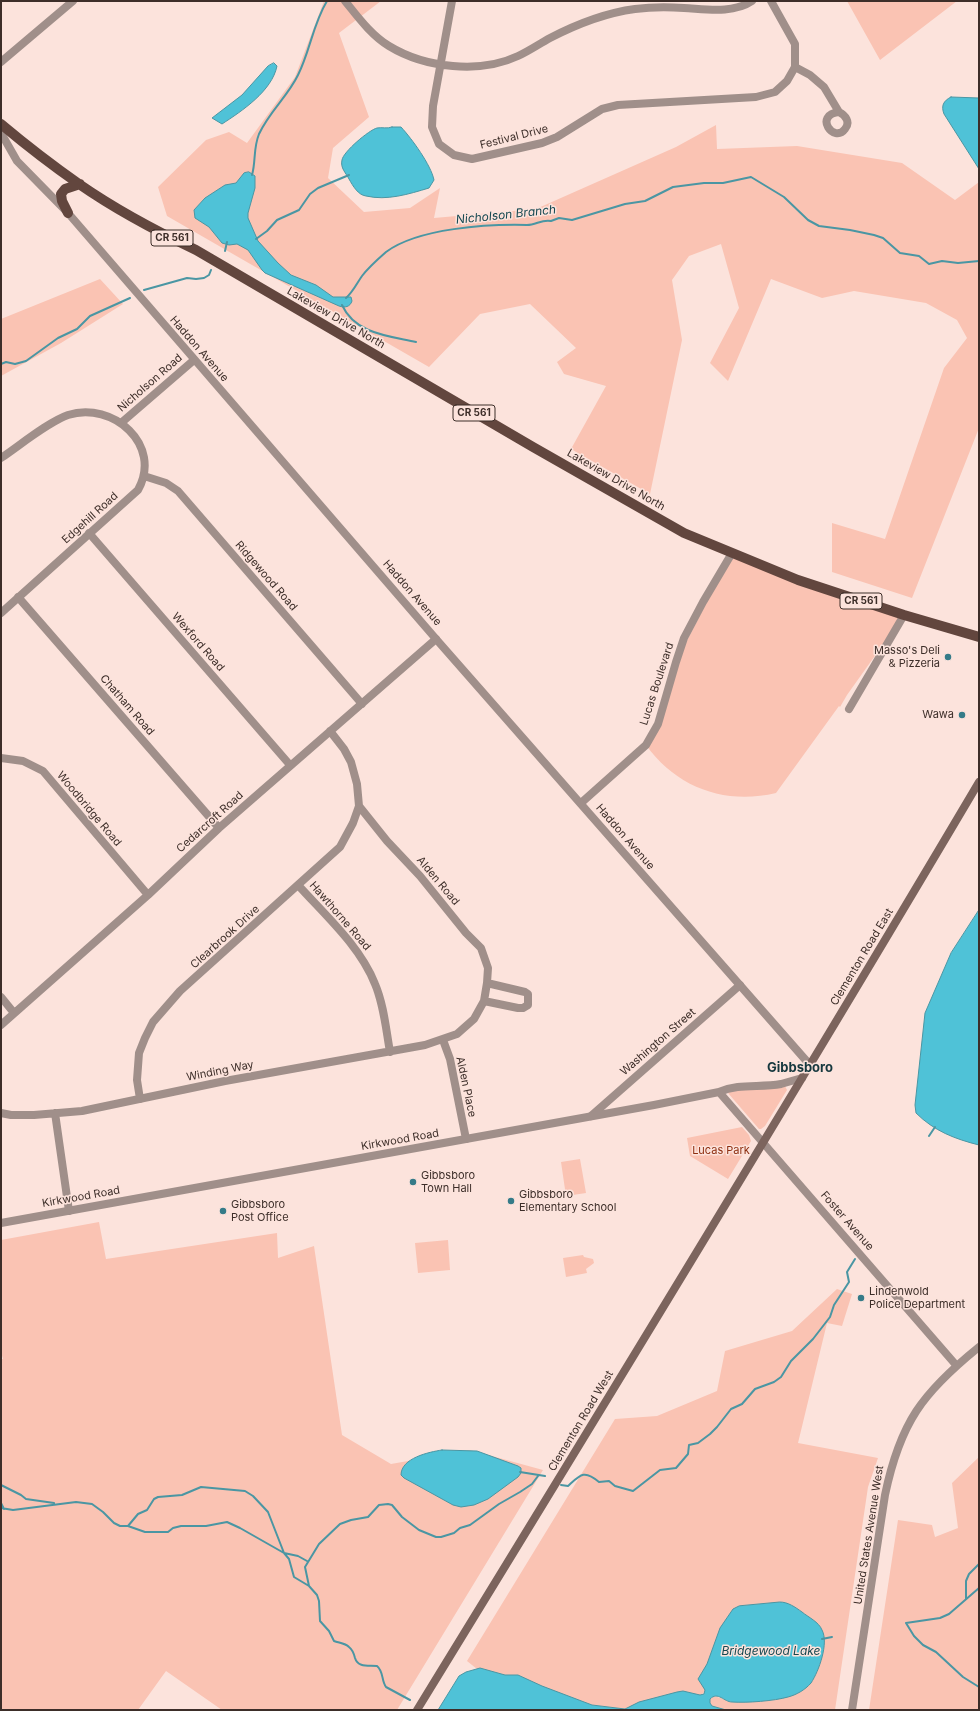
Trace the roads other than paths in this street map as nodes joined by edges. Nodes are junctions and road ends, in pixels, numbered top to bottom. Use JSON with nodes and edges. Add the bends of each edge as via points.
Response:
{"nodes":[{"id":1,"x":73,"y":1,"type":"edge"},
{"id":2,"x":344,"y":1,"type":"edge"},
{"id":3,"x":452,"y":1,"type":"edge"},
{"id":4,"x":752,"y":1,"type":"edge"},
{"id":5,"x":771,"y":1,"type":"edge"},
{"id":6,"x":1,"y":62,"type":"edge"},
{"id":7,"x":441,"y":65,"type":"junction"},
{"id":8,"x":795,"y":67,"type":"junction"},
{"id":9,"x":838,"y":112,"type":"dead end"},
{"id":10,"x":1,"y":124,"type":"edge"},
{"id":11,"x":1,"y":133,"type":"edge"},
{"id":12,"x":80,"y":184,"type":"junction"},
{"id":13,"x":68,"y":213,"type":"junction"},
{"id":14,"x":194,"y":360,"type":"junction"},
{"id":15,"x":121,"y":423,"type":"junction"},
{"id":16,"x":1,"y":458,"type":"edge"},
{"id":17,"x":144,"y":476,"type":"junction"},
{"id":18,"x":89,"y":533,"type":"junction"},
{"id":19,"x":732,"y":553,"type":"junction"},
{"id":20,"x":18,"y":597,"type":"junction"},
{"id":21,"x":1,"y":613,"type":"edge"},
{"id":22,"x":904,"y":615,"type":"junction"},
{"id":23,"x":979,"y":637,"type":"edge"},
{"id":24,"x":436,"y":638,"type":"junction"},
{"id":25,"x":362,"y":704,"type":"junction"},
{"id":26,"x":849,"y":708,"type":"dead end"},
{"id":27,"x":330,"y":731,"type":"junction"},
{"id":28,"x":1,"y":758,"type":"edge"},
{"id":29,"x":290,"y":765,"type":"junction"},
{"id":30,"x":979,"y":782,"type":"edge"},
{"id":31,"x":581,"y":803,"type":"junction"},
{"id":32,"x":359,"y":806,"type":"junction"},
{"id":33,"x":219,"y":828,"type":"junction"},
{"id":34,"x":298,"y":885,"type":"junction"},
{"id":35,"x":148,"y":894,"type":"junction"},
{"id":36,"x":487,"y":983,"type":"junction"},
{"id":37,"x":740,"y":985,"type":"junction"},
{"id":38,"x":1,"y":997,"type":"edge"},
{"id":39,"x":484,"y":1001,"type":"junction"},
{"id":40,"x":14,"y":1013,"type":"junction"},
{"id":41,"x":1,"y":1024,"type":"edge"},
{"id":42,"x":443,"y":1040,"type":"junction"},
{"id":43,"x":390,"y":1052,"type":"junction"},
{"id":44,"x":810,"y":1065,"type":"junction"},
{"id":45,"x":802,"y":1078,"type":"junction"},
{"id":46,"x":719,"y":1092,"type":"junction"},
{"id":47,"x":140,"y":1099,"type":"junction"},
{"id":48,"x":1,"y":1113,"type":"edge"},
{"id":49,"x":55,"y":1113,"type":"junction"},
{"id":50,"x":591,"y":1116,"type":"junction"},
{"id":51,"x":466,"y":1139,"type":"junction"},
{"id":52,"x":763,"y":1142,"type":"junction"},
{"id":53,"x":69,"y":1211,"type":"junction"},
{"id":54,"x":1,"y":1223,"type":"edge"},
{"id":55,"x":979,"y":1347,"type":"edge"},
{"id":56,"x":956,"y":1365,"type":"junction"},
{"id":57,"x":418,"y":1710,"type":"edge"},
{"id":58,"x":852,"y":1710,"type":"edge"}],
"edges":[{"from":1,"to":6,"type":"street"},
{"from":2,"to":7,"type":"street","via":[[371,32],[389,46],[409,56]]},
{"from":3,"to":7,"type":"street","name":"Festival Drive"},
{"from":4,"to":7,"type":"street","via":[[732,8],[710,10],[636,9],[577,25],[516,56],[472,67]]},
{"from":5,"to":8,"type":"street","via":[[795,44]]},
{"from":7,"to":8,"type":"street","name":"Festival Drive","via":[[433,106],[432,128],[439,144],[454,155],[472,159],[542,143],[557,137],[602,109],[618,105],[756,97],[775,92],[787,81]]},
{"from":8,"to":9,"type":"street","via":[[824,87]]},
{"from":10,"to":12,"type":"main road","number":"CR 561"},
{"from":11,"to":13,"type":"street","name":"Haddon Avenue","via":[[18,161]]},
{"from":12,"to":13,"type":"main road","via":[[65,189],[61,194]]},
{"from":12,"to":19,"type":"main road","name":"Lakeview Drive North","number":"CR 561","via":[[127,214],[196,250],[684,533]]},
{"from":13,"to":14,"type":"street","name":"Haddon Avenue"},
{"from":14,"to":15,"type":"street","name":"Nicholson Road"},
{"from":14,"to":24,"type":"street","name":"Haddon Avenue"},
{"from":15,"to":16,"type":"street","via":[[107,416],[84,412],[69,415],[58,419]]},
{"from":15,"to":17,"type":"street","via":[[130,430],[141,446]]},
{"from":17,"to":18,"type":"street","name":"Edgehill Road","via":[[138,490]]},
{"from":17,"to":25,"type":"street","name":"Ridgewood Road","via":[[166,483],[178,491]]},
{"from":18,"to":20,"type":"street","name":"Edgehill Road"},
{"from":18,"to":29,"type":"street","name":"Wexford Road"},
{"from":19,"to":22,"type":"main road","name":"Lakeview Drive North","number":"CR 561","via":[[798,580]]},
{"from":19,"to":31,"type":"street","name":"Lucas Boulevard","via":[[684,638],[658,724],[646,745]]},
{"from":20,"to":21,"type":"street","name":"Edgehill Road"},
{"from":20,"to":33,"type":"street","name":"Chatham Road"},
{"from":22,"to":23,"type":"main road","name":"Lakeview Drive North","number":"CR 561"},
{"from":22,"to":26,"type":"street"},
{"from":24,"to":25,"type":"street","name":"Cedarcroft Road"},
{"from":24,"to":31,"type":"street","name":"Haddon Avenue"},
{"from":25,"to":27,"type":"street","name":"Cedarcroft Road"},
{"from":27,"to":29,"type":"street","name":"Cedarcroft Road"},
{"from":27,"to":32,"type":"street","via":[[344,749],[353,768]]},
{"from":28,"to":35,"type":"street","name":"Woodbridge Road","via":[[23,761],[43,771]]},
{"from":29,"to":33,"type":"street","name":"Cedarcroft Road"},
{"from":30,"to":44,"type":"main road","name":"Clementon Road East"},
{"from":31,"to":37,"type":"street","name":"Haddon Avenue"},
{"from":32,"to":34,"type":"street","name":"Clearbrook Drive","via":[[340,847]]},
{"from":32,"to":36,"type":"street","name":"Alden Road","via":[[481,948],[488,968]]},
{"from":33,"to":35,"type":"street","name":"Cedarcroft Road"},
{"from":34,"to":43,"type":"street","name":"Hawthorne Road","via":[[364,960],[379,996]]},
{"from":34,"to":47,"type":"street","name":"Clearbrook Drive","via":[[180,991],[153,1022],[139,1053],[137,1080]]},
{"from":35,"to":40,"type":"street","name":"Cedarcroft Road"},
{"from":36,"to":39,"type":"street","name":"Alden Road"},
{"from":36,"to":39,"type":"street","via":[[525,992],[528,994],[528,1005],[518,1008]]},
{"from":37,"to":44,"type":"street","name":"Haddon Avenue"},
{"from":37,"to":50,"type":"street","name":"Washington Street"},
{"from":38,"to":40,"type":"street"},
{"from":39,"to":42,"type":"street","name":"Alden Road","via":[[474,1019],[466,1027]]},
{"from":40,"to":41,"type":"street","name":"Cedarcroft Road"},
{"from":42,"to":43,"type":"street","name":"Winding Way"},
{"from":42,"to":51,"type":"street","name":"Alden Place","via":[[450,1059]]},
{"from":43,"to":47,"type":"street","name":"Winding Way"},
{"from":44,"to":45,"type":"main road","name":"Clementon Road East"},
{"from":45,"to":46,"type":"street","name":"Kirkwood Road","via":[[780,1084],[746,1085]]},
{"from":45,"to":52,"type":"main road","name":"Clementon Road East"},
{"from":46,"to":50,"type":"street","name":"Kirkwood Road"},
{"from":46,"to":52,"type":"street","name":"Foster Avenue"},
{"from":47,"to":49,"type":"street","name":"Winding Way","via":[[82,1111]]},
{"from":48,"to":49,"type":"street","name":"Winding Way"},
{"from":49,"to":53,"type":"street"},
{"from":50,"to":51,"type":"street","name":"Kirkwood Road"},
{"from":51,"to":53,"type":"street","name":"Kirkwood Road"},
{"from":52,"to":56,"type":"street","name":"Foster Avenue"},
{"from":52,"to":57,"type":"main road","name":"Clementon Road West"},
{"from":53,"to":54,"type":"street","name":"Kirkwood Road"},
{"from":55,"to":56,"type":"street","name":"United States Avenue West"},
{"from":56,"to":58,"type":"street","name":"United States Avenue West","via":[[937,1383],[918,1407],[900,1441],[891,1466]]}]}
